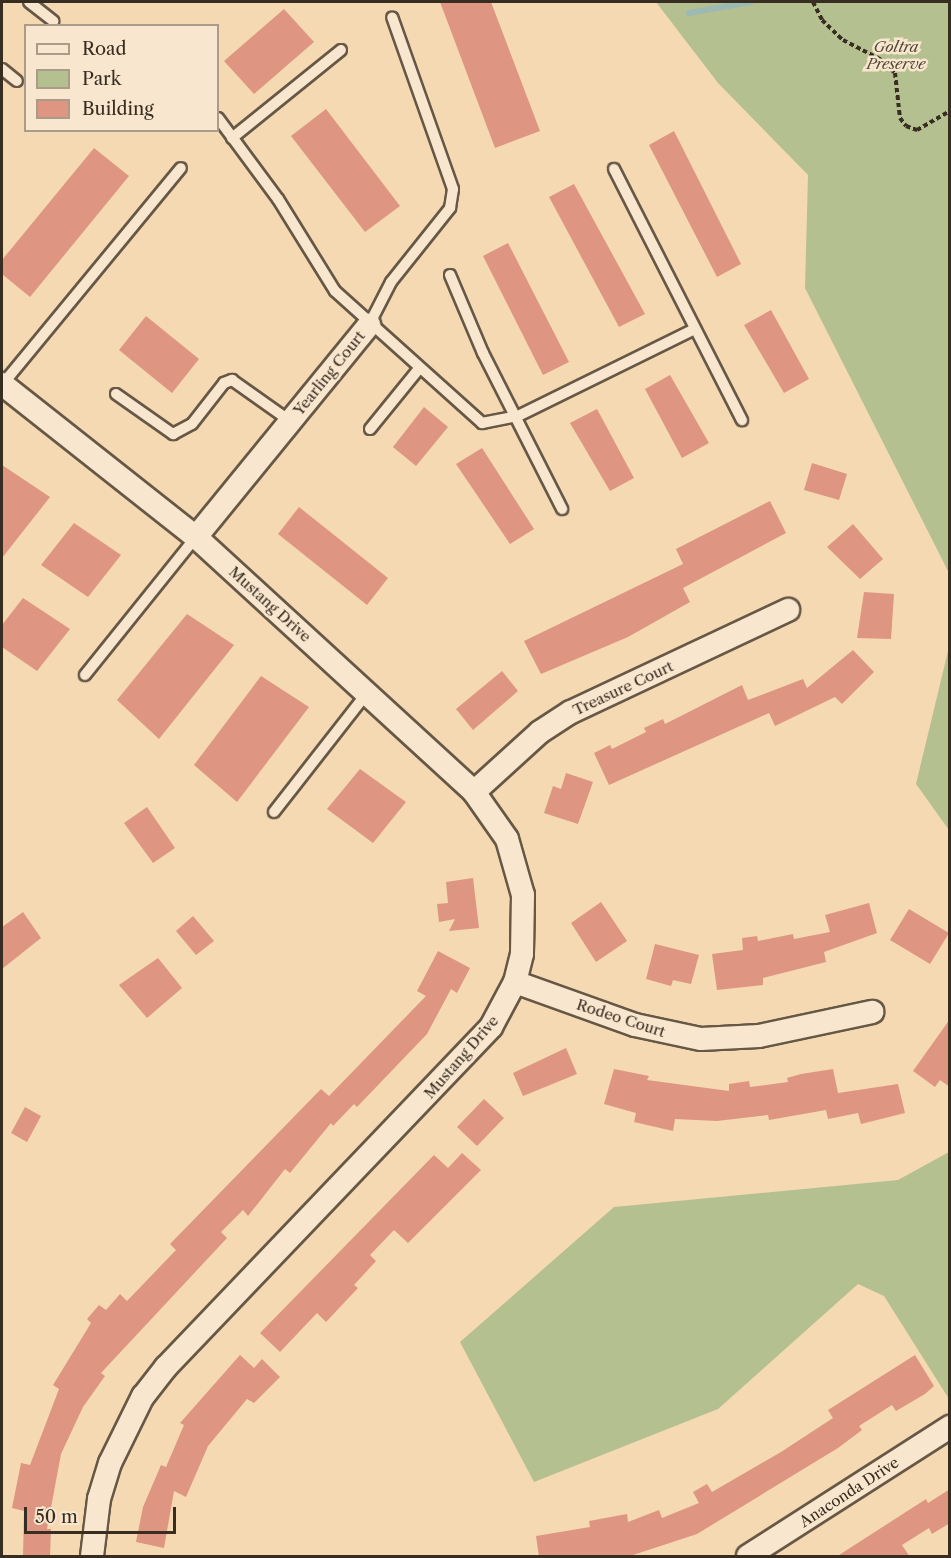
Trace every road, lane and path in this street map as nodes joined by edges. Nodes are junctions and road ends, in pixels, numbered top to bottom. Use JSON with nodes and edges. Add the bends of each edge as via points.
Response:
{"nodes":[{"id":1,"x":29,"y":2,"type":"edge"},
{"id":2,"x":813,"y":2,"type":"edge"},
{"id":3,"x":392,"y":17,"type":"dead end"},
{"id":4,"x":53,"y":21,"type":"dead end"},
{"id":5,"x":341,"y":50,"type":"dead end"},
{"id":6,"x":2,"y":69,"type":"edge"},
{"id":7,"x":17,"y":81,"type":"dead end"},
{"id":8,"x":950,"y":111,"type":"edge"},
{"id":9,"x":219,"y":119,"type":"edge"},
{"id":10,"x":232,"y":138,"type":"junction"},
{"id":11,"x":181,"y":168,"type":"dead end"},
{"id":12,"x":614,"y":169,"type":"dead end"},
{"id":13,"x":450,"y":275,"type":"dead end"},
{"id":14,"x":369,"y":325,"type":"junction"},
{"id":15,"x":695,"y":329,"type":"junction"},
{"id":16,"x":418,"y":370,"type":"junction"},
{"id":17,"x":4,"y":391,"type":"edge"},
{"id":18,"x":116,"y":394,"type":"dead end"},
{"id":19,"x":518,"y":416,"type":"junction"},
{"id":20,"x":742,"y":420,"type":"dead end"},
{"id":21,"x":290,"y":421,"type":"junction"},
{"id":22,"x":370,"y":429,"type":"dead end"},
{"id":23,"x":562,"y":509,"type":"dead end"},
{"id":24,"x":196,"y":537,"type":"junction"},
{"id":25,"x":788,"y":610,"type":"dead end"},
{"id":26,"x":85,"y":675,"type":"dead end"},
{"id":27,"x":367,"y":693,"type":"junction"},
{"id":28,"x":474,"y":792,"type":"junction"},
{"id":29,"x":274,"y":812,"type":"dead end"},
{"id":30,"x":514,"y":982,"type":"junction"},
{"id":31,"x":872,"y":1012,"type":"dead end"},
{"id":32,"x":950,"y":1427,"type":"edge"},
{"id":33,"x":92,"y":1557,"type":"edge"},
{"id":34,"x":748,"y":1557,"type":"edge"}],
"edges":[{"from":1,"to":4,"type":"lane"},
{"from":2,"to":8,"type":"path","via":[[822,20],[843,40],[880,59],[895,73],[906,126],[917,130]]},
{"from":3,"to":14,"type":"lane","via":[[453,189],[450,208],[391,282]]},
{"from":5,"to":10,"type":"lane"},
{"from":6,"to":7,"type":"lane"},
{"from":9,"to":10,"type":"lane","name":"Yearling Court"},
{"from":10,"to":14,"type":"lane","name":"Yearling Court","via":[[278,199],[335,291]]},
{"from":11,"to":17,"type":"lane"},
{"from":12,"to":15,"type":"lane"},
{"from":13,"to":19,"type":"lane","via":[[483,353]]},
{"from":14,"to":16,"type":"lane"},
{"from":14,"to":21,"type":"street","name":"Yearling Court"},
{"from":15,"to":19,"type":"lane"},
{"from":15,"to":20,"type":"lane"},
{"from":16,"to":19,"type":"lane","via":[[482,423]]},
{"from":16,"to":22,"type":"lane"},
{"from":17,"to":24,"type":"street","name":"Mustang Drive"},
{"from":18,"to":21,"type":"lane","via":[[173,434],[192,424],[224,383],[232,380]]},
{"from":19,"to":23,"type":"lane"},
{"from":21,"to":24,"type":"street","name":"Yearling Court"},
{"from":24,"to":26,"type":"lane"},
{"from":24,"to":27,"type":"street","name":"Mustang Drive"},
{"from":25,"to":28,"type":"street","name":"Treasure Court","via":[[571,712],[540,732]]},
{"from":27,"to":28,"type":"street","name":"Mustang Drive"},
{"from":27,"to":29,"type":"lane"},
{"from":28,"to":30,"type":"street","name":"Mustang Drive","via":[[502,831],[518,866],[525,924]]},
{"from":30,"to":31,"type":"street","name":"Rodeo Court","via":[[645,1028],[702,1038],[759,1036]]},
{"from":30,"to":33,"type":"street","name":"Mustang Drive","via":[[491,1027],[470,1052],[166,1366],[143,1396],[110,1463],[99,1499]]},
{"from":32,"to":34,"type":"street","name":"Anaconda Drive"}]}
